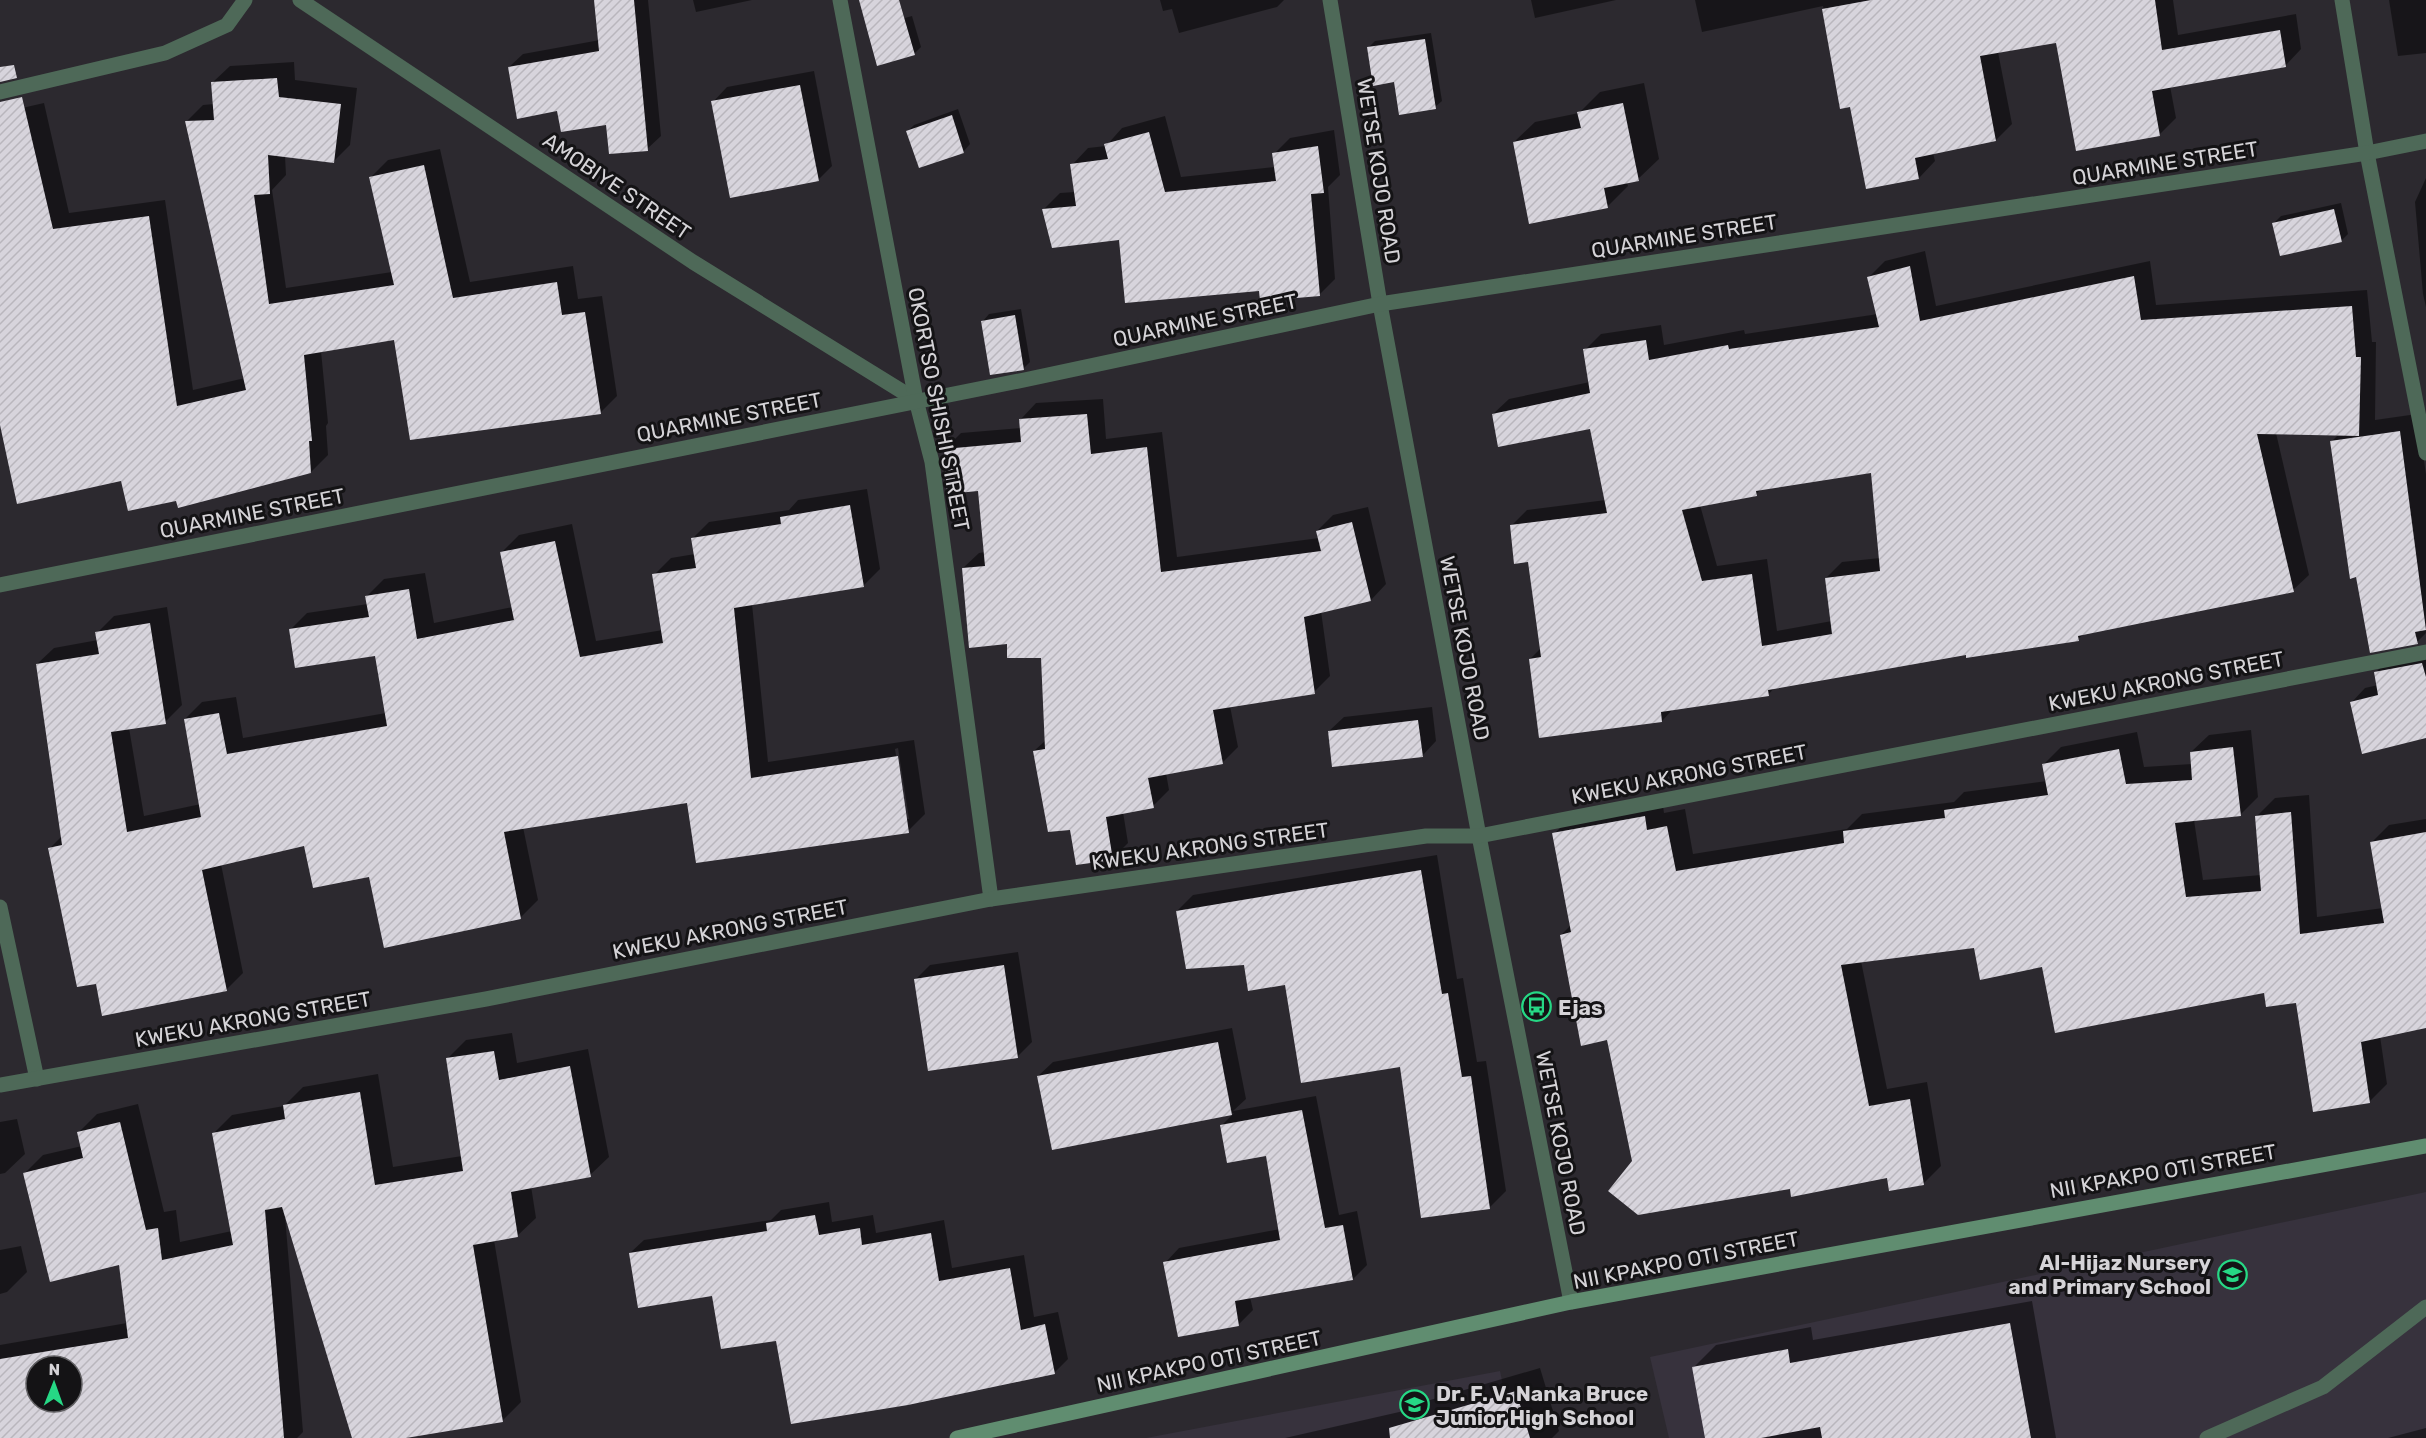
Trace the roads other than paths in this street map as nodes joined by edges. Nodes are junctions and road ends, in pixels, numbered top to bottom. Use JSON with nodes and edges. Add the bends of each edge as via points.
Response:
{"nodes":[{"id":1,"x":245,"y":0,"type":"edge"},
{"id":2,"x":300,"y":0,"type":"edge"},
{"id":3,"x":840,"y":0,"type":"edge"},
{"id":4,"x":1330,"y":0,"type":"edge"},
{"id":5,"x":2342,"y":0,"type":"edge"},
{"id":6,"x":0,"y":92,"type":"edge"},
{"id":7,"x":2426,"y":141,"type":"edge"},
{"id":8,"x":2367,"y":153,"type":"junction"},
{"id":9,"x":1380,"y":304,"type":"junction"},
{"id":10,"x":916,"y":400,"type":"junction"},
{"id":11,"x":2426,"y":453,"type":"edge"},
{"id":12,"x":0,"y":585,"type":"edge"},
{"id":13,"x":2426,"y":652,"type":"edge"},
{"id":14,"x":1479,"y":836,"type":"junction"},
{"id":15,"x":991,"y":899,"type":"junction"},
{"id":16,"x":0,"y":907,"type":"edge"},
{"id":17,"x":37,"y":1078,"type":"junction"},
{"id":18,"x":0,"y":1084,"type":"edge"},
{"id":19,"x":2426,"y":1146,"type":"edge"},
{"id":20,"x":1571,"y":1302,"type":"junction"},
{"id":21,"x":2426,"y":1307,"type":"edge"},
{"id":22,"x":957,"y":1438,"type":"edge"},
{"id":23,"x":2207,"y":1438,"type":"edge"}],
"edges":[{"from":1,"to":6,"type":"street","via":[[227,25],[165,53]]},
{"from":2,"to":10,"type":"street","name":"AMOBIYE STREET","via":[[693,262]]},
{"from":3,"to":10,"type":"street","name":"OKORTSO SHISHI STREET"},
{"from":4,"to":9,"type":"street","name":"WETSE KOJO ROAD"},
{"from":5,"to":8,"type":"street"},
{"from":7,"to":8,"type":"street","name":"QUARMINE STREET"},
{"from":8,"to":9,"type":"street","name":"QUARMINE STREET"},
{"from":8,"to":11,"type":"street"},
{"from":9,"to":10,"type":"street","name":"QUARMINE STREET"},
{"from":9,"to":14,"type":"street","name":"WETSE KOJO ROAD"},
{"from":10,"to":12,"type":"street","name":"QUARMINE STREET"},
{"from":10,"to":15,"type":"street","name":"OKORTSO SHISHI STREET","via":[[932,462]]},
{"from":13,"to":14,"type":"street","name":"KWEKU AKRONG STREET"},
{"from":14,"to":15,"type":"street","name":"KWEKU AKRONG STREET","via":[[1426,836]]},
{"from":14,"to":20,"type":"street","name":"WETSE KOJO ROAD"},
{"from":15,"to":17,"type":"street","name":"KWEKU AKRONG STREET","via":[[486,999]]},
{"from":16,"to":17,"type":"street"},
{"from":17,"to":18,"type":"street","name":"KWEKU AKRONG STREET"},
{"from":19,"to":20,"type":"main road","name":"NII KPAKPO OTI STREET"},
{"from":20,"to":22,"type":"main road","name":"NII KPAKPO OTI STREET"},
{"from":21,"to":23,"type":"street","via":[[2323,1387]]}]}
